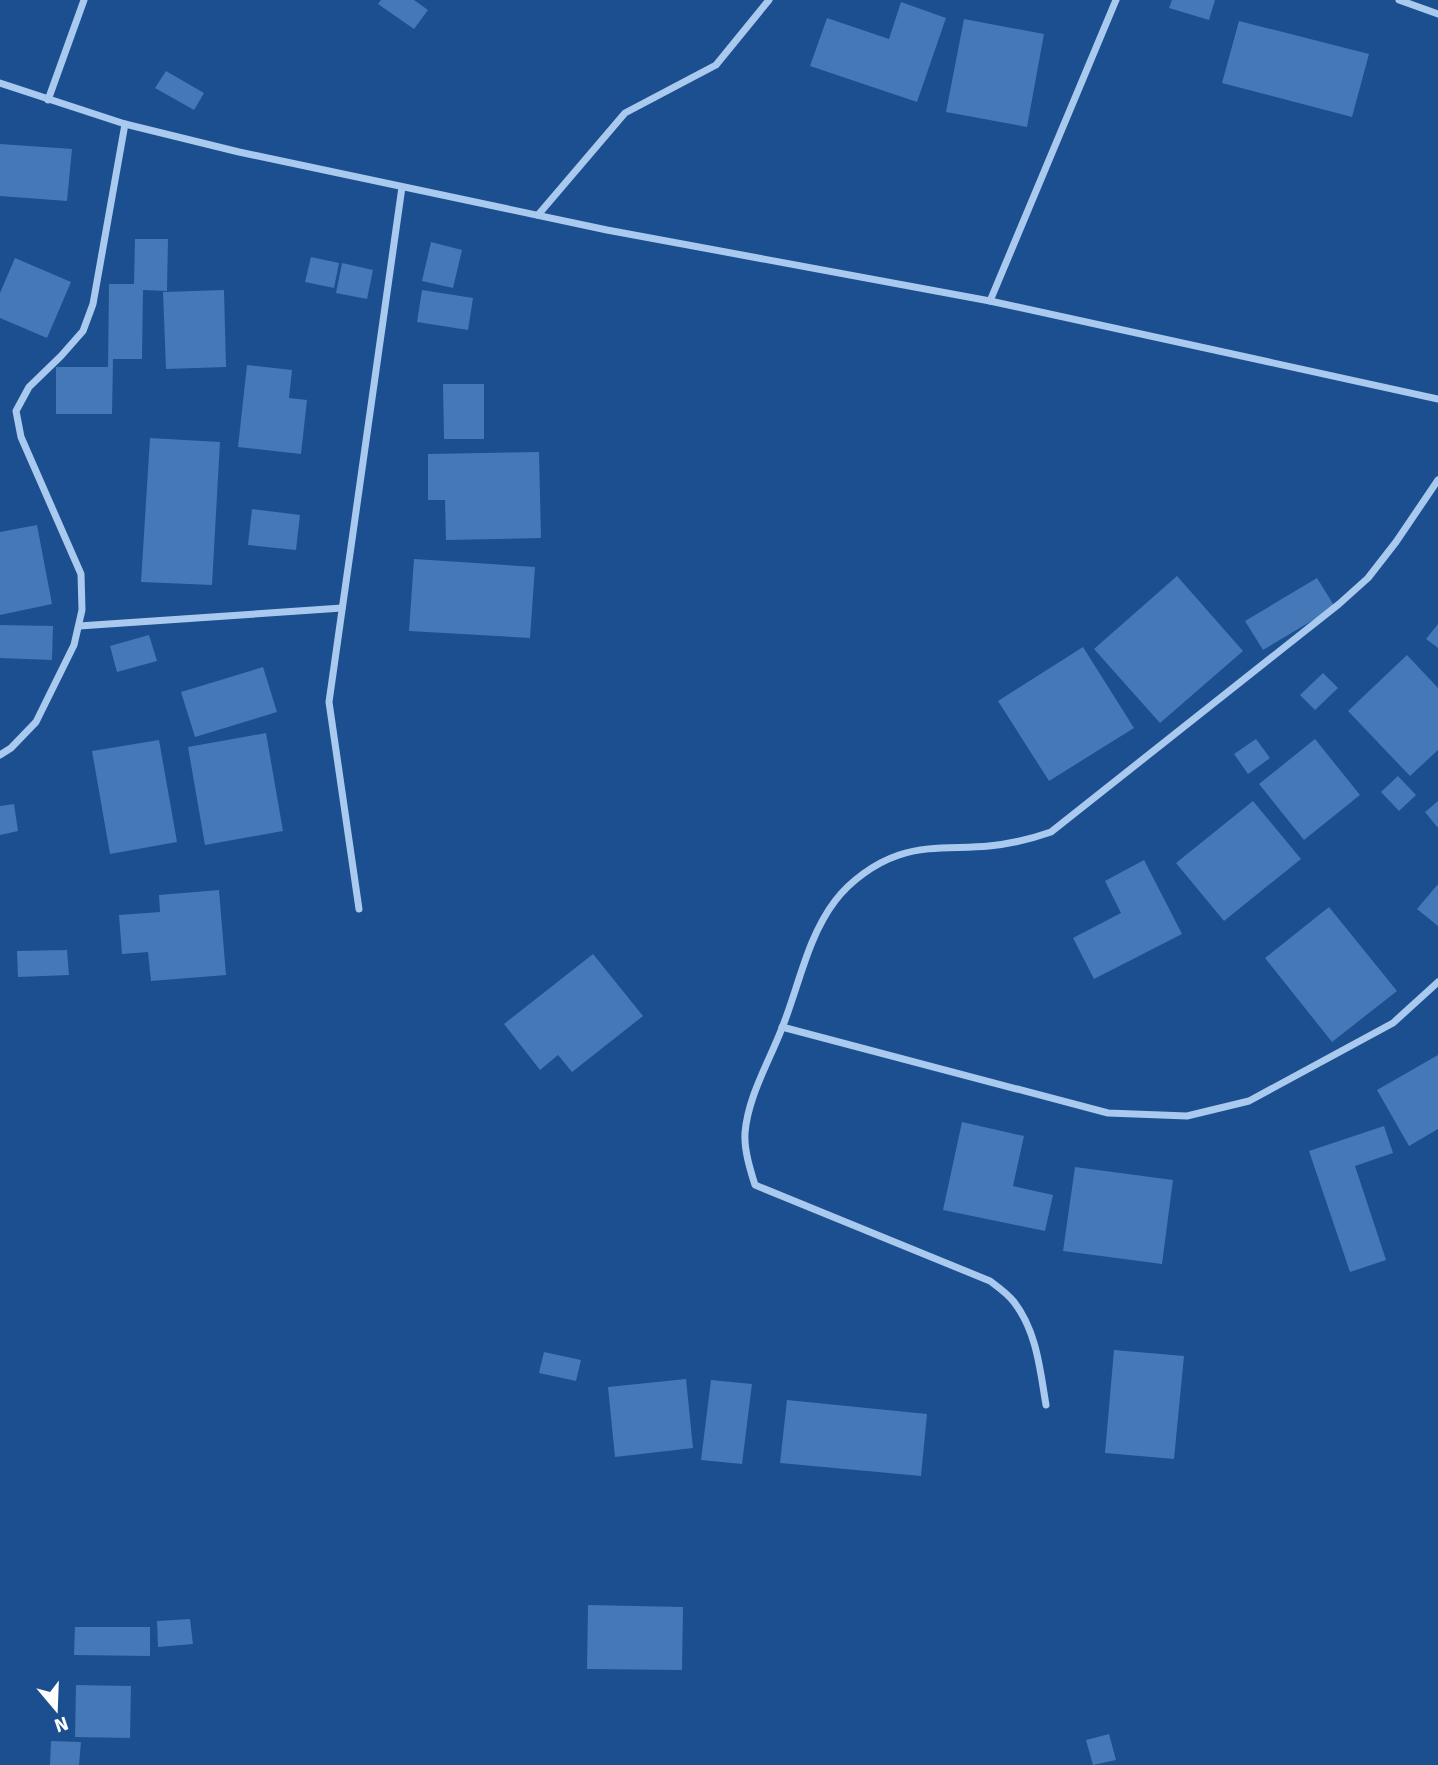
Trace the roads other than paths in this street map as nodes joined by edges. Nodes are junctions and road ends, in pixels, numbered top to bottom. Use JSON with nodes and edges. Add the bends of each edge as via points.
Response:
{"nodes":[{"id":1,"x":85,"y":0,"type":"edge"},
{"id":2,"x":769,"y":0,"type":"edge"},
{"id":3,"x":1116,"y":0,"type":"edge"},
{"id":4,"x":1399,"y":0,"type":"edge"},
{"id":5,"x":1438,"y":14,"type":"edge"},
{"id":6,"x":0,"y":83,"type":"edge"},
{"id":7,"x":48,"y":100,"type":"junction"},
{"id":8,"x":125,"y":124,"type":"junction"},
{"id":9,"x":402,"y":187,"type":"junction"},
{"id":10,"x":538,"y":215,"type":"junction"},
{"id":11,"x":989,"y":301,"type":"junction"},
{"id":12,"x":1438,"y":398,"type":"edge"},
{"id":13,"x":1438,"y":480,"type":"edge"},
{"id":14,"x":342,"y":608,"type":"junction"},
{"id":15,"x":79,"y":626,"type":"junction"},
{"id":16,"x":0,"y":755,"type":"edge"},
{"id":17,"x":359,"y":909,"type":"dead end"},
{"id":18,"x":1438,"y":982,"type":"edge"},
{"id":19,"x":782,"y":1027,"type":"junction"},
{"id":20,"x":1045,"y":1405,"type":"dead end"}],
"edges":[{"from":1,"to":7,"type":"street"},
{"from":2,"to":10,"type":"street","via":[[716,65],[625,113]]},
{"from":3,"to":11,"type":"street"},
{"from":4,"to":5,"type":"street"},
{"from":6,"to":7,"type":"street"},
{"from":7,"to":8,"type":"street"},
{"from":8,"to":9,"type":"street"},
{"from":8,"to":15,"type":"street","via":[[93,304],[83,331],[29,387],[16,411],[21,437],[80,574]]},
{"from":9,"to":10,"type":"street"},
{"from":9,"to":14,"type":"street"},
{"from":10,"to":11,"type":"street"},
{"from":11,"to":12,"type":"street"},
{"from":13,"to":19,"type":"street","via":[[1368,578],[1051,832],[989,846],[899,855],[859,876],[835,900],[815,935]]},
{"from":14,"to":15,"type":"street"},
{"from":14,"to":17,"type":"street","via":[[329,702]]},
{"from":15,"to":16,"type":"street","via":[[36,722]]},
{"from":18,"to":19,"type":"street","via":[[1393,1023],[1249,1101],[1187,1116],[1108,1113]]},
{"from":19,"to":20,"type":"street","via":[[752,1099],[745,1134],[755,1185],[990,1281],[1013,1301],[1027,1322],[1039,1357]]}]}
